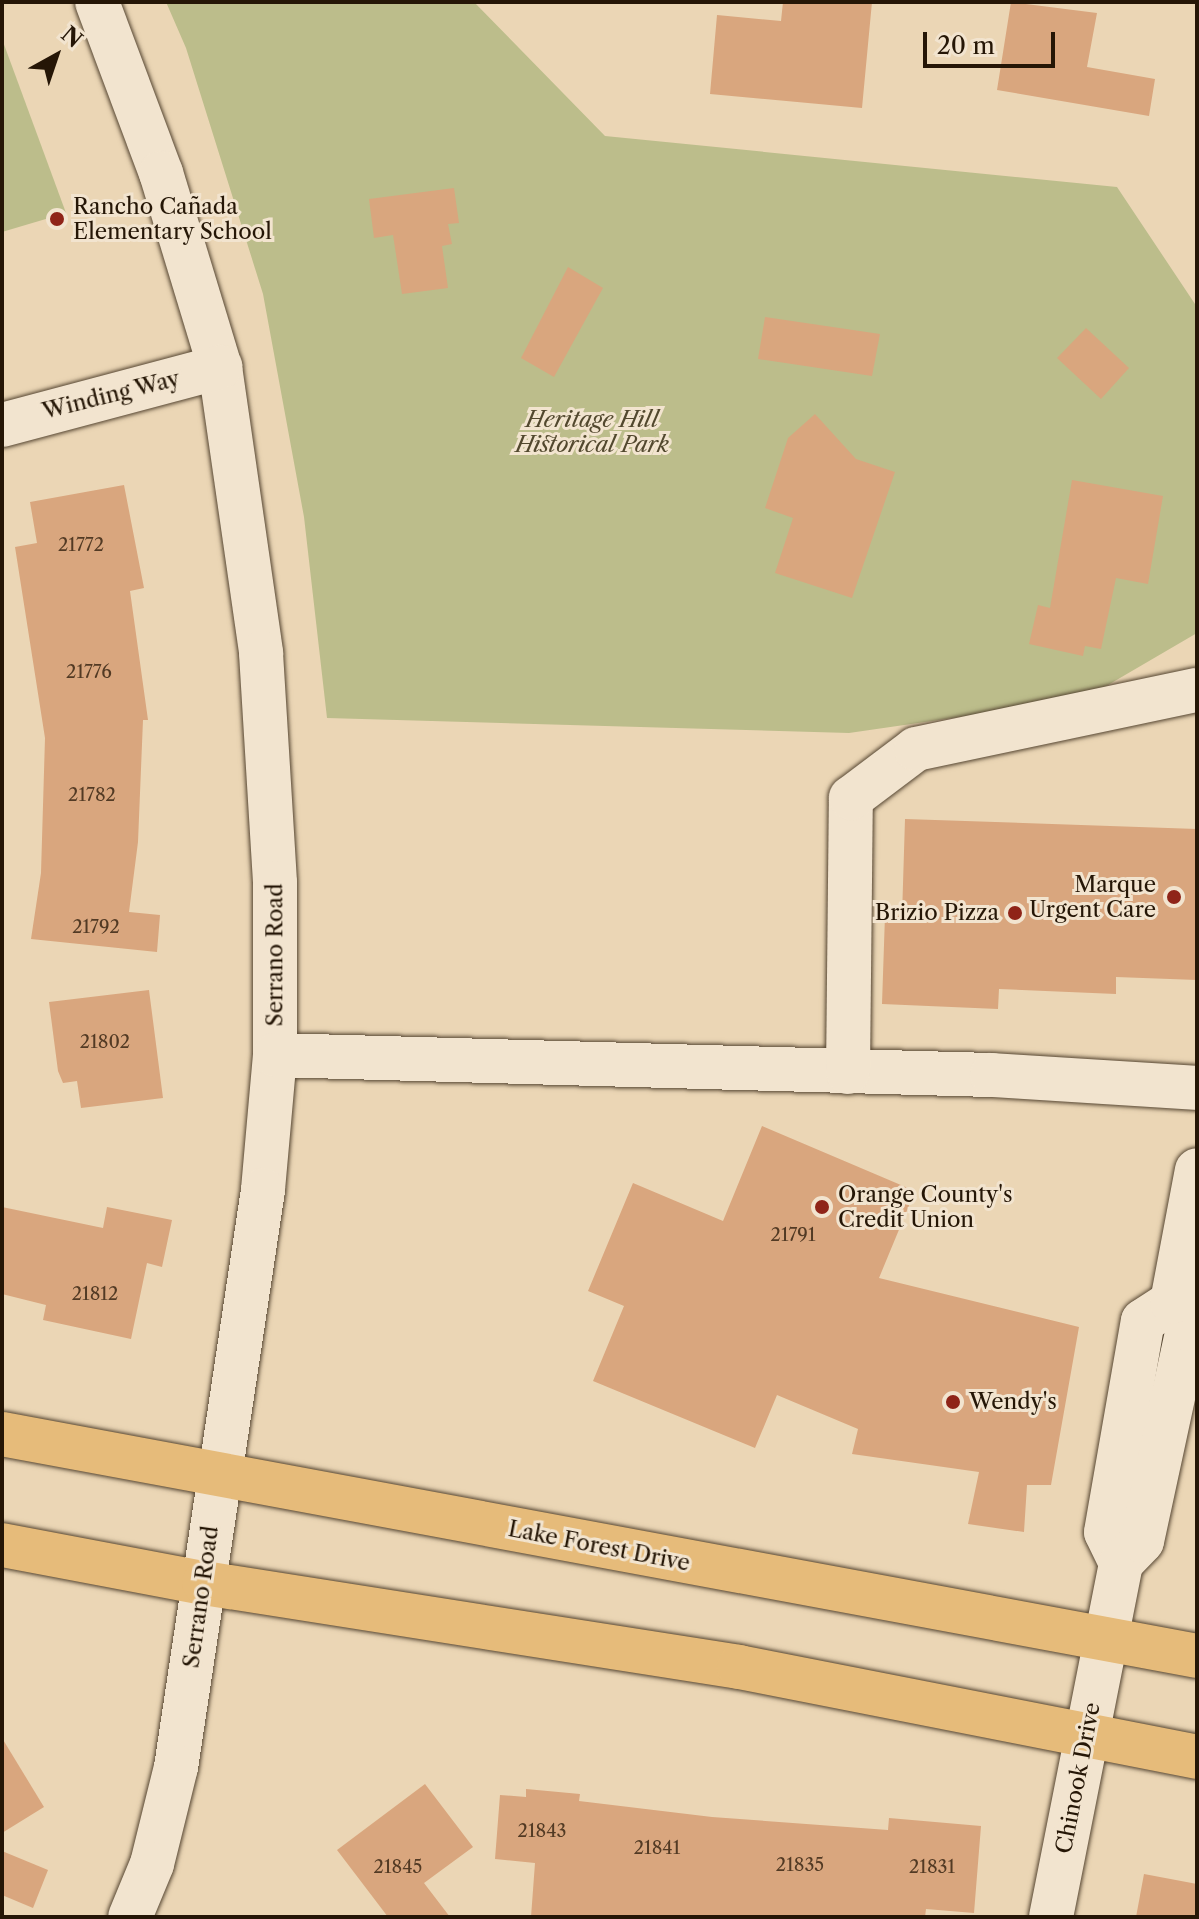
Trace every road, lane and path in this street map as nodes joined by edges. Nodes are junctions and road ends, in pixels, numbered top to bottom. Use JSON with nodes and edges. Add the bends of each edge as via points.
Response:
{"nodes":[{"id":1,"x":97,"y":2,"type":"edge"},
{"id":2,"x":220,"y":367,"type":"junction"},
{"id":3,"x":2,"y":425,"type":"edge"},
{"id":4,"x":1197,"y":690,"type":"edge"},
{"id":5,"x":275,"y":1055,"type":"junction"},
{"id":6,"x":848,"y":1072,"type":"junction"},
{"id":7,"x":1197,"y":1088,"type":"edge"},
{"id":8,"x":1197,"y":1170,"type":"edge"},
{"id":9,"x":2,"y":1434,"type":"edge"},
{"id":10,"x":219,"y":1474,"type":"junction"},
{"id":11,"x":2,"y":1545,"type":"edge"},
{"id":12,"x":204,"y":1583,"type":"junction"},
{"id":13,"x":1105,"y":1639,"type":"junction"},
{"id":14,"x":1197,"y":1656,"type":"edge"},
{"id":15,"x":1087,"y":1733,"type":"junction"},
{"id":16,"x":1197,"y":1757,"type":"edge"},
{"id":17,"x":130,"y":1917,"type":"edge"},
{"id":18,"x":1051,"y":1917,"type":"edge"}],
"edges":[{"from":1,"to":2,"type":"street","name":"Serrano Road","via":[[161,173]]},
{"from":2,"to":3,"type":"street","name":"Winding Way"},
{"from":2,"to":5,"type":"street","name":"Serrano Road","via":[[261,653],[275,883]]},
{"from":4,"to":6,"type":"street","via":[[916,749],[851,798]]},
{"from":5,"to":6,"type":"street"},
{"from":5,"to":10,"type":"street","name":"Serrano Road","via":[[263,1190]]},
{"from":6,"to":7,"type":"street"},
{"from":8,"to":13,"type":"street","name":"Chinook Drive","via":[[1172,1302],[1143,1321],[1106,1532],[1121,1563]]},
{"from":9,"to":10,"type":"main road","name":"Lake Forest Drive"},
{"from":10,"to":12,"type":"street","name":"Serrano Road"},
{"from":10,"to":13,"type":"main road","name":"Lake Forest Drive"},
{"from":11,"to":12,"type":"main road"},
{"from":12,"to":15,"type":"main road","via":[[739,1667]]},
{"from":12,"to":17,"type":"street","name":"Serrano Road","via":[[176,1767],[152,1864]]},
{"from":13,"to":14,"type":"main road","name":"Lake Forest Drive"},
{"from":13,"to":15,"type":"street","name":"Chinook Drive"},
{"from":15,"to":16,"type":"main road"},
{"from":15,"to":18,"type":"street","name":"Chinook Drive"}]}
